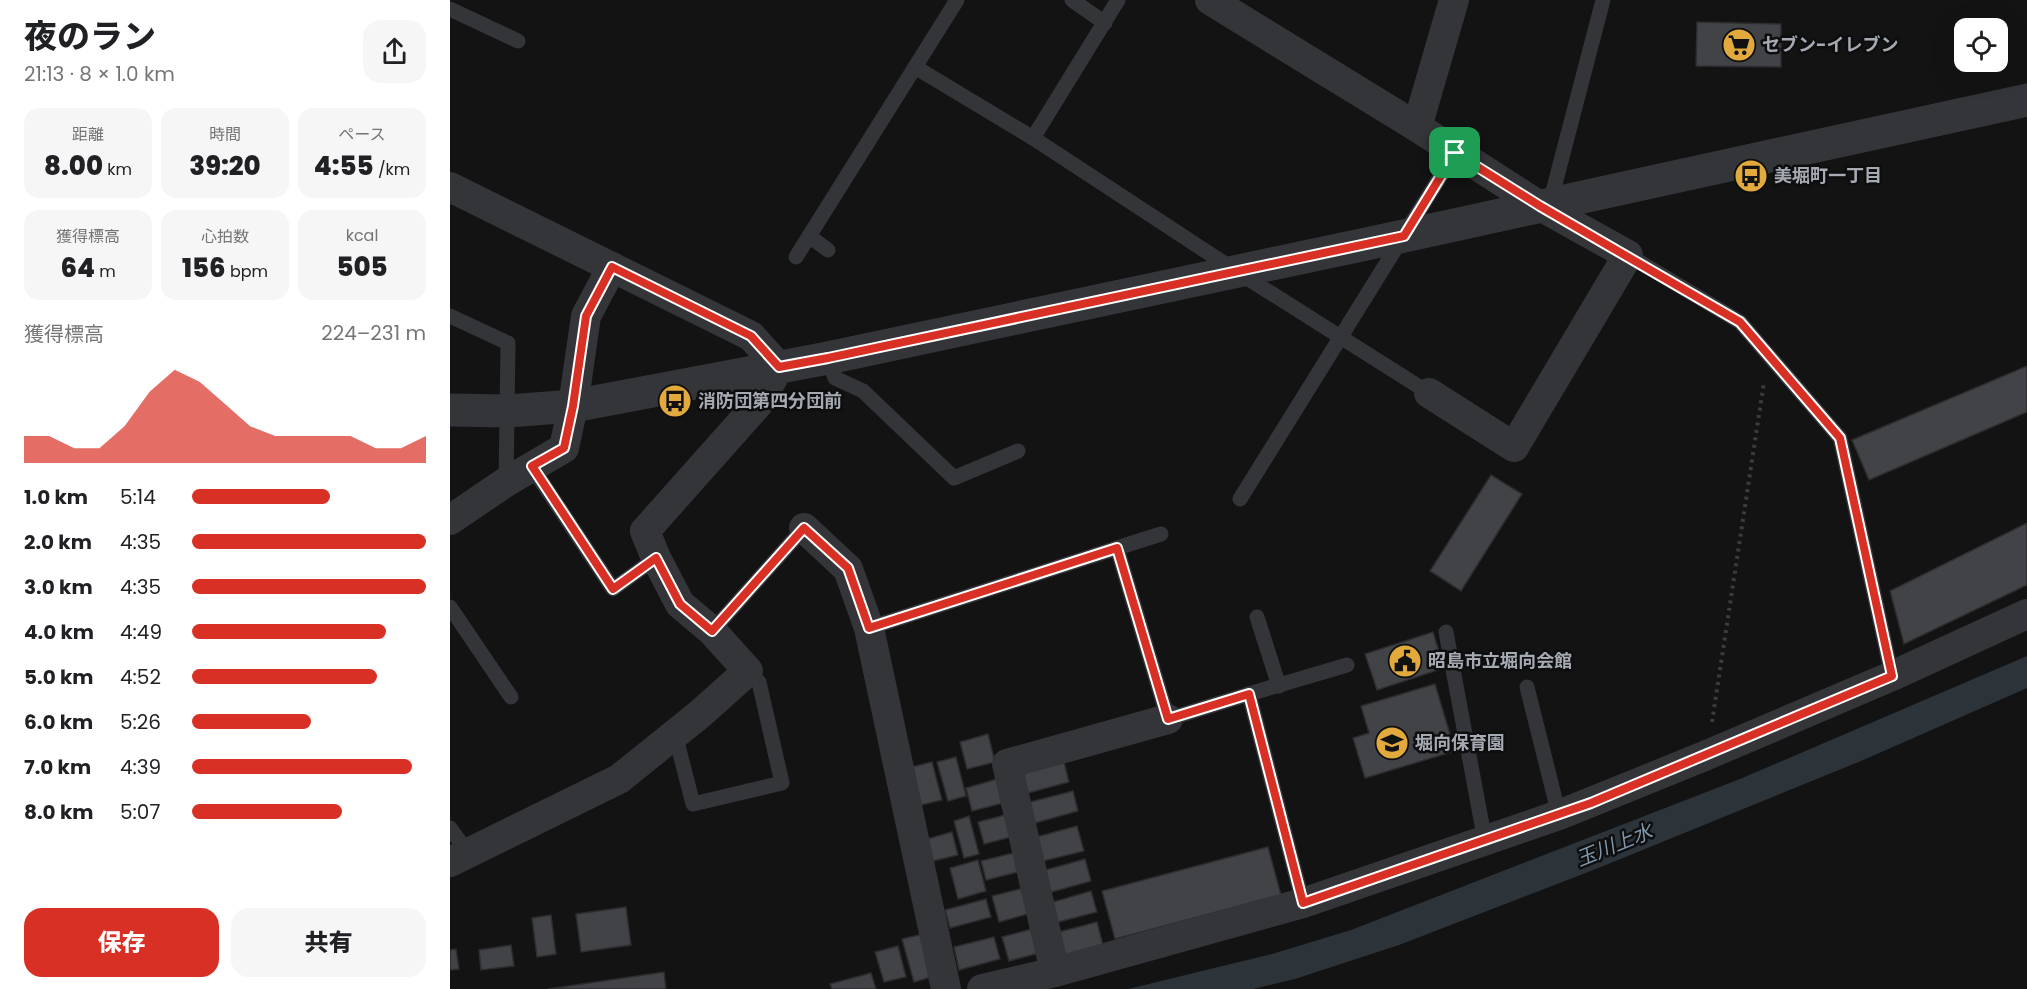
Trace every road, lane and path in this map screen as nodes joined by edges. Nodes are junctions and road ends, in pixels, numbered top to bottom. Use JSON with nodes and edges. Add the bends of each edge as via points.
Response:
{"nodes":[{"id":1,"x":957,"y":0,"type":"edge"},
{"id":2,"x":1072,"y":0,"type":"edge"},
{"id":3,"x":1118,"y":0,"type":"edge"},
{"id":4,"x":1210,"y":0,"type":"edge"},
{"id":5,"x":1454,"y":0,"type":"edge"},
{"id":6,"x":1603,"y":0,"type":"edge"},
{"id":7,"x":450,"y":9,"type":"edge"},
{"id":8,"x":1104,"y":23,"type":"junction"},
{"id":9,"x":518,"y":41,"type":"dead end"},
{"id":10,"x":915,"y":67,"type":"junction"},
{"id":11,"x":2027,"y":100,"type":"edge"},
{"id":12,"x":1417,"y":127,"type":"junction"},
{"id":13,"x":1033,"y":138,"type":"junction"},
{"id":14,"x":1455,"y":153,"type":"junction"},
{"id":15,"x":450,"y":187,"type":"edge"},
{"id":16,"x":1545,"y":205,"type":"junction"},
{"id":17,"x":809,"y":236,"type":"junction"},
{"id":18,"x":1404,"y":236,"type":"junction"},
{"id":19,"x":828,"y":250,"type":"dead end"},
{"id":20,"x":1628,"y":255,"type":"junction"},
{"id":21,"x":795,"y":257,"type":"dead end"},
{"id":22,"x":612,"y":267,"type":"junction"},
{"id":23,"x":1236,"y":271,"type":"junction"},
{"id":24,"x":450,"y":316,"type":"edge"},
{"id":25,"x":1342,"y":337,"type":"junction"},
{"id":26,"x":1769,"y":355,"type":"junction"},
{"id":27,"x":828,"y":358,"type":"junction"},
{"id":28,"x":779,"y":367,"type":"junction"},
{"id":29,"x":1429,"y":393,"type":"joint"},
{"id":30,"x":573,"y":406,"type":"junction"},
{"id":31,"x":450,"y":410,"type":"edge"},
{"id":32,"x":508,"y":411,"type":"junction"},
{"id":33,"x":1018,"y":451,"type":"dead end"},
{"id":34,"x":532,"y":466,"type":"junction"},
{"id":35,"x":506,"y":482,"type":"junction"},
{"id":36,"x":1240,"y":499,"type":"dead end"},
{"id":37,"x":450,"y":520,"type":"edge"},
{"id":38,"x":804,"y":528,"type":"joint"},
{"id":39,"x":1161,"y":534,"type":"dead end"},
{"id":40,"x":1117,"y":548,"type":"junction"},
{"id":41,"x":656,"y":558,"type":"junction"},
{"id":42,"x":450,"y":607,"type":"edge"},
{"id":43,"x":2027,"y":614,"type":"edge"},
{"id":44,"x":1257,"y":617,"type":"dead end"},
{"id":45,"x":869,"y":628,"type":"junction"},
{"id":46,"x":712,"y":631,"type":"junction"},
{"id":47,"x":1446,"y":632,"type":"dead end"},
{"id":48,"x":1347,"y":665,"type":"dead end"},
{"id":49,"x":748,"y":670,"type":"junction"},
{"id":50,"x":1892,"y":676,"type":"junction"},
{"id":51,"x":1279,"y":686,"type":"junction"},
{"id":52,"x":1527,"y":687,"type":"dead end"},
{"id":53,"x":1249,"y":694,"type":"junction"},
{"id":54,"x":511,"y":697,"type":"dead end"},
{"id":55,"x":1168,"y":719,"type":"junction"},
{"id":56,"x":675,"y":734,"type":"junction"},
{"id":57,"x":1707,"y":755,"type":"junction"},
{"id":58,"x":1559,"y":815,"type":"junction"},
{"id":59,"x":450,"y":828,"type":"edge"},
{"id":60,"x":1485,"y":841,"type":"junction"},
{"id":61,"x":459,"y":858,"type":"edge"},
{"id":62,"x":1303,"y":903,"type":"junction"},
{"id":63,"x":1055,"y":972,"type":"junction"},
{"id":64,"x":946,"y":989,"type":"edge"},
{"id":65,"x":982,"y":989,"type":"edge"}],
"edges":[{"from":1,"to":10,"type":"lane"},
{"from":2,"to":8,"type":"lane"},
{"from":3,"to":8,"type":"lane"},
{"from":4,"to":12,"type":"street"},
{"from":5,"to":12,"type":"street"},
{"from":6,"to":16,"type":"lane"},
{"from":7,"to":9,"type":"lane"},
{"from":8,"to":13,"type":"lane"},
{"from":10,"to":13,"type":"lane"},
{"from":10,"to":17,"type":"lane"},
{"from":11,"to":16,"type":"street"},
{"from":12,"to":14,"type":"street"},
{"from":13,"to":23,"type":"lane"},
{"from":14,"to":16,"type":"street"},
{"from":14,"to":18,"type":"lane"},
{"from":15,"to":22,"type":"street"},
{"from":16,"to":18,"type":"street"},
{"from":16,"to":20,"type":"street"},
{"from":17,"to":19,"type":"lane"},
{"from":17,"to":21,"type":"lane"},
{"from":18,"to":23,"type":"street"},
{"from":18,"to":25,"type":"lane"},
{"from":20,"to":26,"type":"lane","via":[[1740,322]]},
{"from":20,"to":29,"type":"street","via":[[1514,447]]},
{"from":22,"to":28,"type":"street","via":[[751,336]]},
{"from":22,"to":30,"type":"street","via":[[586,316]]},
{"from":23,"to":25,"type":"lane"},
{"from":23,"to":27,"type":"street"},
{"from":24,"to":32,"type":"lane","via":[[508,344]]},
{"from":25,"to":29,"type":"lane"},
{"from":25,"to":36,"type":"lane"},
{"from":26,"to":50,"type":"lane","via":[[1840,438]]},
{"from":26,"to":57,"type":"path"},
{"from":27,"to":28,"type":"street"},
{"from":27,"to":33,"type":"lane","via":[[835,378],[863,391],[954,478]]},
{"from":28,"to":30,"type":"street"},
{"from":28,"to":41,"type":"street","via":[[758,404],[645,531]]},
{"from":30,"to":32,"type":"street"},
{"from":30,"to":34,"type":"street","via":[[564,448]]},
{"from":31,"to":32,"type":"street"},
{"from":32,"to":35,"type":"lane"},
{"from":34,"to":35,"type":"street"},
{"from":34,"to":41,"type":"lane","via":[[613,589]]},
{"from":35,"to":37,"type":"street"},
{"from":38,"to":45,"type":"street","via":[[848,568]]},
{"from":38,"to":46,"type":"lane"},
{"from":39,"to":40,"type":"lane"},
{"from":40,"to":45,"type":"lane"},
{"from":40,"to":55,"type":"lane"},
{"from":41,"to":46,"type":"street","via":[[680,604]]},
{"from":42,"to":54,"type":"lane"},
{"from":43,"to":50,"type":"street"},
{"from":44,"to":51,"type":"lane"},
{"from":45,"to":64,"type":"street"},
{"from":46,"to":49,"type":"street"},
{"from":47,"to":60,"type":"lane"},
{"from":48,"to":51,"type":"lane"},
{"from":49,"to":56,"type":"street"},
{"from":49,"to":56,"type":"lane","via":[[759,681],[782,783],[693,804]]},
{"from":50,"to":57,"type":"street"},
{"from":51,"to":53,"type":"lane"},
{"from":52,"to":58,"type":"lane"},
{"from":53,"to":55,"type":"lane"},
{"from":53,"to":62,"type":"lane"},
{"from":55,"to":63,"type":"street","via":[[1007,764]]},
{"from":56,"to":61,"type":"street","via":[[619,779]]},
{"from":57,"to":58,"type":"street"},
{"from":58,"to":60,"type":"street"},
{"from":59,"to":61,"type":"lane"},
{"from":60,"to":62,"type":"street"},
{"from":62,"to":63,"type":"street"},
{"from":63,"to":65,"type":"street"}]}
